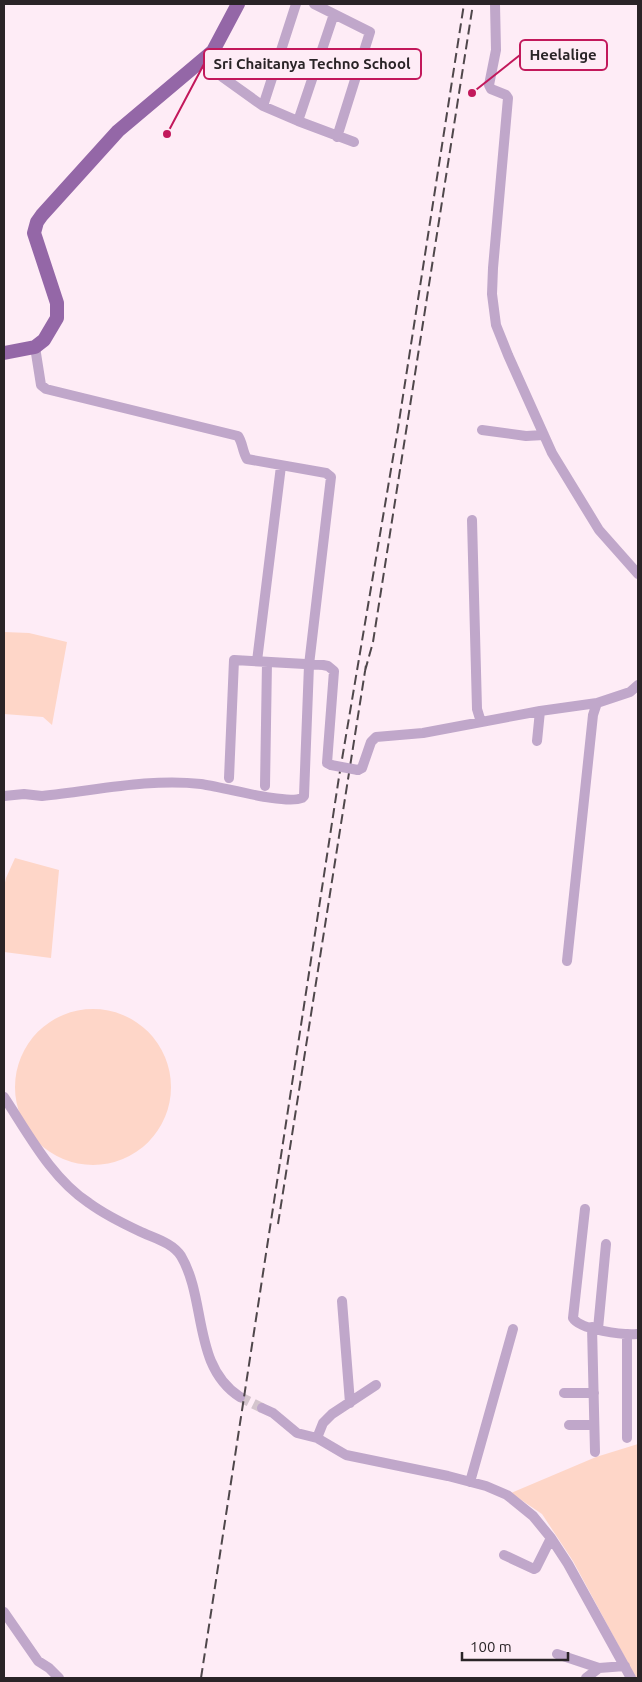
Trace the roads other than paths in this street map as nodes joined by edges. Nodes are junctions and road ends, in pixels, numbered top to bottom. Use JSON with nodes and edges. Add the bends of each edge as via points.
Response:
{"nodes":[{"id":1,"x":238,"y":4,"type":"edge"},
{"id":2,"x":296,"y":4,"type":"edge"},
{"id":3,"x":314,"y":4,"type":"edge"},
{"id":4,"x":494,"y":4,"type":"edge"},
{"id":5,"x":334,"y":14,"type":"junction"},
{"id":6,"x":200,"y":61,"type":"junction"},
{"id":7,"x":263,"y":106,"type":"junction"},
{"id":8,"x":298,"y":121,"type":"junction"},
{"id":9,"x":337,"y":137,"type":"junction"},
{"id":10,"x":354,"y":142,"type":"dead end"},
{"id":11,"x":35,"y":347,"type":"junction"},
{"id":12,"x":4,"y":353,"type":"edge"},
{"id":13,"x":482,"y":430,"type":"dead end"},
{"id":14,"x":544,"y":435,"type":"junction"},
{"id":15,"x":281,"y":466,"type":"junction"},
{"id":16,"x":472,"y":520,"type":"dead end"},
{"id":17,"x":638,"y":574,"type":"edge"},
{"id":18,"x":262,"y":661,"type":"junction"},
{"id":19,"x":309,"y":665,"type":"junction"},
{"id":20,"x":638,"y":685,"type":"edge"},
{"id":21,"x":597,"y":703,"type":"junction"},
{"id":22,"x":540,"y":711,"type":"junction"},
{"id":23,"x":481,"y":722,"type":"junction"},
{"id":24,"x":538,"y":741,"type":"dead end"},
{"id":25,"x":229,"y":778,"type":"dead end"},
{"id":26,"x":265,"y":786,"type":"dead end"},
{"id":27,"x":4,"y":796,"type":"edge"},
{"id":28,"x":567,"y":962,"type":"dead end"},
{"id":29,"x":4,"y":1097,"type":"edge"},
{"id":30,"x":585,"y":1208,"type":"dead end"},
{"id":31,"x":606,"y":1244,"type":"dead end"},
{"id":32,"x":342,"y":1301,"type":"dead end"},
{"id":33,"x":595,"y":1328,"type":"junction"},
{"id":34,"x":513,"y":1329,"type":"dead end"},
{"id":35,"x":635,"y":1332,"type":"edge"},
{"id":36,"x":376,"y":1385,"type":"dead end"},
{"id":37,"x":564,"y":1393,"type":"dead end"},
{"id":38,"x":594,"y":1393,"type":"junction"},
{"id":39,"x":240,"y":1397,"type":"tunnel mouth"},
{"id":40,"x":350,"y":1403,"type":"junction"},
{"id":41,"x":262,"y":1408,"type":"tunnel mouth"},
{"id":42,"x":569,"y":1425,"type":"dead end"},
{"id":43,"x":594,"y":1425,"type":"junction"},
{"id":44,"x":317,"y":1438,"type":"junction"},
{"id":45,"x":627,"y":1438,"type":"dead end"},
{"id":46,"x":595,"y":1452,"type":"dead end"},
{"id":47,"x":470,"y":1482,"type":"junction"},
{"id":48,"x":551,"y":1538,"type":"junction"},
{"id":49,"x":504,"y":1555,"type":"dead end"},
{"id":50,"x":4,"y":1612,"type":"edge"},
{"id":51,"x":557,"y":1654,"type":"dead end"},
{"id":52,"x":625,"y":1666,"type":"junction"},
{"id":53,"x":600,"y":1668,"type":"junction"},
{"id":54,"x":59,"y":1678,"type":"edge"},
{"id":55,"x":586,"y":1678,"type":"edge"},
{"id":56,"x":631,"y":1678,"type":"edge"}],
"edges":[{"from":1,"to":6,"type":"main road","via":[[213,51]]},
{"from":2,"to":7,"type":"street"},
{"from":3,"to":5,"type":"street"},
{"from":4,"to":14,"type":"street","via":[[496,50],[489,85],[491,90],[508,98],[496,219],[493,313]]},
{"from":5,"to":8,"type":"street"},
{"from":5,"to":9,"type":"street","via":[[370,32]]},
{"from":6,"to":7,"type":"street"},
{"from":6,"to":11,"type":"main road","via":[[118,132],[37,222],[34,233],[57,303],[57,318],[44,340]]},
{"from":7,"to":8,"type":"street"},
{"from":8,"to":9,"type":"street"},
{"from":9,"to":10,"type":"street"},
{"from":11,"to":12,"type":"main road"},
{"from":11,"to":15,"type":"street","via":[[43,388],[238,436],[247,458]]},
{"from":13,"to":14,"type":"street"},
{"from":14,"to":17,"type":"street","via":[[599,530]]},
{"from":15,"to":18,"type":"street"},
{"from":15,"to":19,"type":"street","via":[[326,473],[331,477]]},
{"from":16,"to":23,"type":"street","via":[[477,709]]},
{"from":18,"to":19,"type":"street"},
{"from":18,"to":25,"type":"street","via":[[234,660]]},
{"from":18,"to":26,"type":"street"},
{"from":19,"to":23,"type":"street","bridge":true,"via":[[328,666],[334,671],[327,762],[331,765],[362,768],[371,742],[376,738]]},
{"from":19,"to":27,"type":"street","via":[[304,796],[300,800],[264,797],[201,784],[166,782],[42,796]]},
{"from":20,"to":21,"type":"street","via":[[630,692]]},
{"from":21,"to":22,"type":"street"},
{"from":21,"to":28,"type":"street","via":[[593,715]]},
{"from":22,"to":23,"type":"street"},
{"from":22,"to":24,"type":"street"},
{"from":29,"to":39,"type":"street","via":[[62,1181],[88,1203],[180,1254],[189,1273],[208,1355],[226,1386]]},
{"from":30,"to":33,"type":"street","via":[[573,1318],[577,1323]]},
{"from":31,"to":33,"type":"street"},
{"from":32,"to":40,"type":"street"},
{"from":33,"to":35,"type":"street"},
{"from":33,"to":38,"type":"street"},
{"from":34,"to":47,"type":"street"},
{"from":35,"to":45,"type":"street"},
{"from":36,"to":40,"type":"street"},
{"from":37,"to":38,"type":"street"},
{"from":38,"to":43,"type":"street"},
{"from":40,"to":44,"type":"street","via":[[323,1423]]},
{"from":41,"to":44,"type":"street","via":[[297,1433]]},
{"from":42,"to":43,"type":"street"},
{"from":43,"to":46,"type":"street"},
{"from":44,"to":47,"type":"street","via":[[346,1455]]},
{"from":47,"to":48,"type":"street","via":[[507,1495],[533,1516]]},
{"from":48,"to":49,"type":"street","via":[[534,1569]]},
{"from":48,"to":52,"type":"street"},
{"from":50,"to":54,"type":"street","via":[[38,1661]]},
{"from":51,"to":53,"type":"street"},
{"from":52,"to":53,"type":"street"},
{"from":52,"to":56,"type":"street"},
{"from":53,"to":55,"type":"street"}]}
